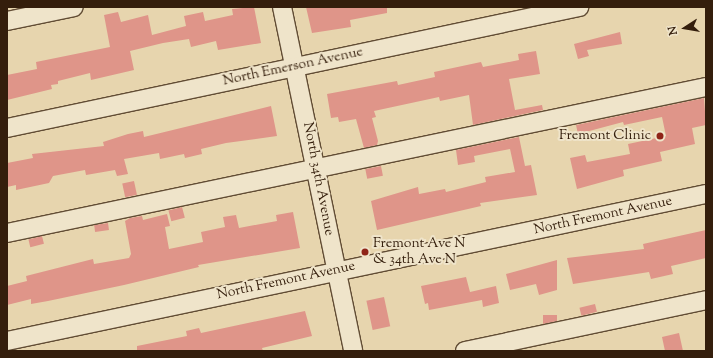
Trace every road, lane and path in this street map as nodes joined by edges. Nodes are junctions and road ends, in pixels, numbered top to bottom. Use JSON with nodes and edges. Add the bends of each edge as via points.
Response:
{"nodes":[{"id":1,"x":74,"y":7,"type":"edge"},
{"id":2,"x":282,"y":7,"type":"edge"},
{"id":3,"x":579,"y":7,"type":"edge"},
{"id":4,"x":7,"y":21,"type":"edge"},
{"id":5,"x":294,"y":66,"type":"junction"},
{"id":6,"x":706,"y":87,"type":"edge"},
{"id":7,"x":7,"y":128,"type":"edge"},
{"id":8,"x":316,"y":168,"type":"junction"},
{"id":9,"x":706,"y":194,"type":"edge"},
{"id":10,"x":7,"y":233,"type":"edge"},
{"id":11,"x":336,"y":271,"type":"junction"},
{"id":12,"x":706,"y":300,"type":"edge"},
{"id":13,"x":7,"y":341,"type":"edge"},
{"id":14,"x":352,"y":351,"type":"edge"},
{"id":15,"x":465,"y":351,"type":"edge"}],
"edges":[{"from":1,"to":4,"type":"street"},
{"from":2,"to":5,"type":"street","name":"North 34th Avenue"},
{"from":3,"to":5,"type":"street","name":"North Emerson Avenue"},
{"from":5,"to":7,"type":"street","name":"North Emerson Avenue"},
{"from":5,"to":8,"type":"street","name":"North 34th Avenue"},
{"from":6,"to":8,"type":"street"},
{"from":8,"to":10,"type":"street"},
{"from":8,"to":11,"type":"street","name":"North 34th Avenue"},
{"from":9,"to":11,"type":"street","name":"North Fremont Avenue"},
{"from":11,"to":13,"type":"street","name":"North Fremont Avenue"},
{"from":11,"to":14,"type":"street","name":"North 34th Avenue"},
{"from":12,"to":15,"type":"street"}]}
